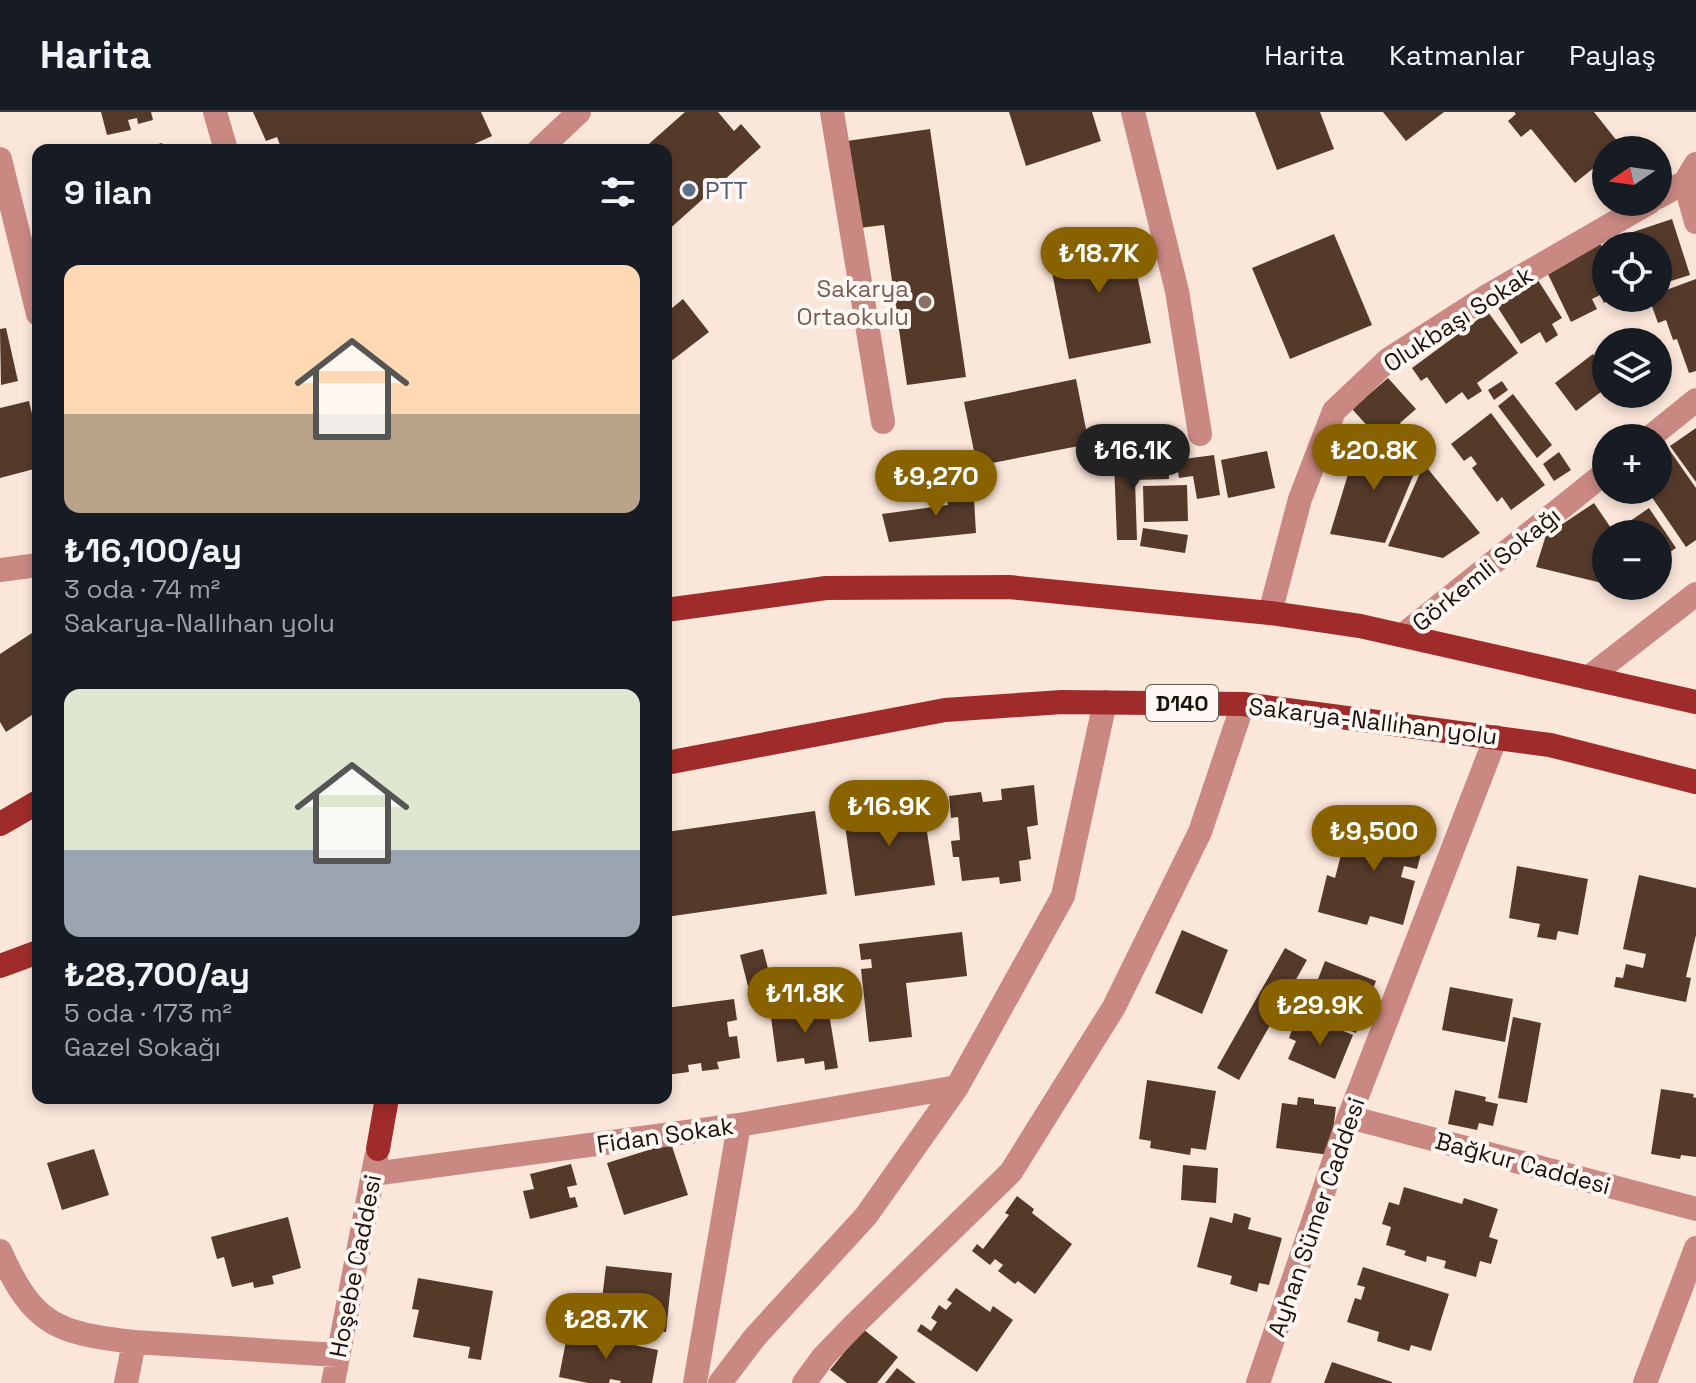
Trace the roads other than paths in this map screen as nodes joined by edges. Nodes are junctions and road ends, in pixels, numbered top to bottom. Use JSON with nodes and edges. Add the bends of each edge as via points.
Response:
{"nodes":[{"id":1,"x":215,"y":112,"type":"edge"},
{"id":2,"x":579,"y":112,"type":"edge"},
{"id":3,"x":832,"y":112,"type":"edge"},
{"id":4,"x":1133,"y":112,"type":"edge"},
{"id":5,"x":224,"y":144,"type":"edge"},
{"id":6,"x":545,"y":144,"type":"edge"},
{"id":7,"x":0,"y":159,"type":"edge"},
{"id":8,"x":1690,"y":173,"type":"edge"},
{"id":9,"x":1672,"y":186,"type":"edge"},
{"id":10,"x":1626,"y":216,"type":"edge"},
{"id":11,"x":1696,"y":222,"type":"edge"},
{"id":12,"x":32,"y":290,"type":"edge"},
{"id":13,"x":1696,"y":400,"type":"edge"},
{"id":14,"x":883,"y":422,"type":"dead end"},
{"id":15,"x":1666,"y":424,"type":"edge"},
{"id":16,"x":1200,"y":434,"type":"dead end"},
{"id":17,"x":1592,"y":483,"type":"edge"},
{"id":18,"x":32,"y":566,"type":"edge"},
{"id":19,"x":0,"y":570,"type":"edge"},
{"id":20,"x":1696,"y":594,"type":"edge"},
{"id":21,"x":672,"y":609,"type":"edge"},
{"id":22,"x":1270,"y":613,"type":"junction"},
{"id":23,"x":1403,"y":635,"type":"junction"},
{"id":24,"x":1588,"y":678,"type":"junction"},
{"id":25,"x":1105,"y":702,"type":"junction"},
{"id":26,"x":1696,"y":702,"type":"edge"},
{"id":27,"x":1243,"y":704,"type":"junction"},
{"id":28,"x":1496,"y":737,"type":"junction"},
{"id":29,"x":672,"y":762,"type":"edge"},
{"id":30,"x":1696,"y":782,"type":"edge"},
{"id":31,"x":32,"y":805,"type":"edge"},
{"id":32,"x":0,"y":824,"type":"edge"},
{"id":33,"x":32,"y":954,"type":"edge"},
{"id":34,"x":0,"y":966,"type":"edge"},
{"id":35,"x":957,"y":1087,"type":"junction"},
{"id":36,"x":373,"y":1104,"type":"edge"},
{"id":37,"x":386,"y":1104,"type":"edge"},
{"id":38,"x":1349,"y":1117,"type":"junction"},
{"id":39,"x":739,"y":1125,"type":"junction"},
{"id":40,"x":378,"y":1149,"type":"junction"},
{"id":41,"x":373,"y":1174,"type":"junction"},
{"id":42,"x":1696,"y":1209,"type":"edge"},
{"id":43,"x":1696,"y":1248,"type":"edge"},
{"id":44,"x":0,"y":1251,"type":"edge"},
{"id":45,"x":134,"y":1342,"type":"junction"},
{"id":46,"x":337,"y":1355,"type":"junction"},
{"id":47,"x":126,"y":1383,"type":"edge"},
{"id":48,"x":333,"y":1383,"type":"edge"},
{"id":49,"x":695,"y":1383,"type":"edge"},
{"id":50,"x":720,"y":1383,"type":"edge"},
{"id":51,"x":804,"y":1383,"type":"edge"},
{"id":52,"x":1258,"y":1383,"type":"edge"},
{"id":53,"x":1645,"y":1383,"type":"edge"}],
"edges":[{"from":1,"to":5,"type":"street"},
{"from":2,"to":6,"type":"street"},
{"from":3,"to":14,"type":"street"},
{"from":4,"to":16,"type":"street","via":[[1177,291]]},
{"from":7,"to":12,"type":"street"},
{"from":8,"to":9,"type":"street"},
{"from":8,"to":11,"type":"street"},
{"from":10,"to":22,"type":"street","name":"Olukbaşı Sokak","via":[[1389,359],[1334,411],[1300,499]]},
{"from":13,"to":15,"type":"street"},
{"from":17,"to":23,"type":"street","name":"Görkemli Sokağı"},
{"from":18,"to":19,"type":"street"},
{"from":20,"to":24,"type":"street"},
{"from":21,"to":22,"type":"main road","via":[[826,588],[1009,587]]},
{"from":22,"to":23,"type":"main road"},
{"from":23,"to":24,"type":"main road"},
{"from":24,"to":26,"type":"main road"},
{"from":25,"to":27,"type":"main road","name":"Sakarya-Nallıhan yolu","number":"D140"},
{"from":25,"to":29,"type":"main road","name":"Sakarya-Nallıhan yolu","number":"D140","via":[[945,710]]},
{"from":25,"to":35,"type":"street","via":[[1063,896]]},
{"from":27,"to":28,"type":"main road","name":"Sakarya-Nallıhan yolu","number":"D140"},
{"from":27,"to":51,"type":"street","via":[[1200,832],[1114,1007],[1011,1172],[853,1326]]},
{"from":28,"to":30,"type":"main road","name":"Sakarya-Nallıhan yolu","number":"D140","via":[[1550,745]]},
{"from":28,"to":38,"type":"street","name":"Ayhan Sümer Caddesi"},
{"from":31,"to":32,"type":"main road"},
{"from":33,"to":34,"type":"main road"},
{"from":35,"to":39,"type":"street","name":"Fidan Sokak"},
{"from":35,"to":50,"type":"street","via":[[866,1216]]},
{"from":36,"to":40,"type":"main road"},
{"from":37,"to":40,"type":"main road"},
{"from":38,"to":42,"type":"street","name":"Bağkur Caddesi"},
{"from":38,"to":52,"type":"street","name":"Ayhan Sümer Caddesi"},
{"from":39,"to":41,"type":"street","name":"Fidan Sokak"},
{"from":39,"to":49,"type":"street"},
{"from":40,"to":41,"type":"street","name":"Hoşebe Caddesi"},
{"from":41,"to":46,"type":"street","name":"Hoşebe Caddesi"},
{"from":43,"to":53,"type":"street"},
{"from":44,"to":45,"type":"street","via":[[15,1285],[54,1323],[89,1337]]},
{"from":45,"to":46,"type":"street"},
{"from":45,"to":47,"type":"street"},
{"from":46,"to":48,"type":"street","name":"Hoşebe Caddesi"}]}
